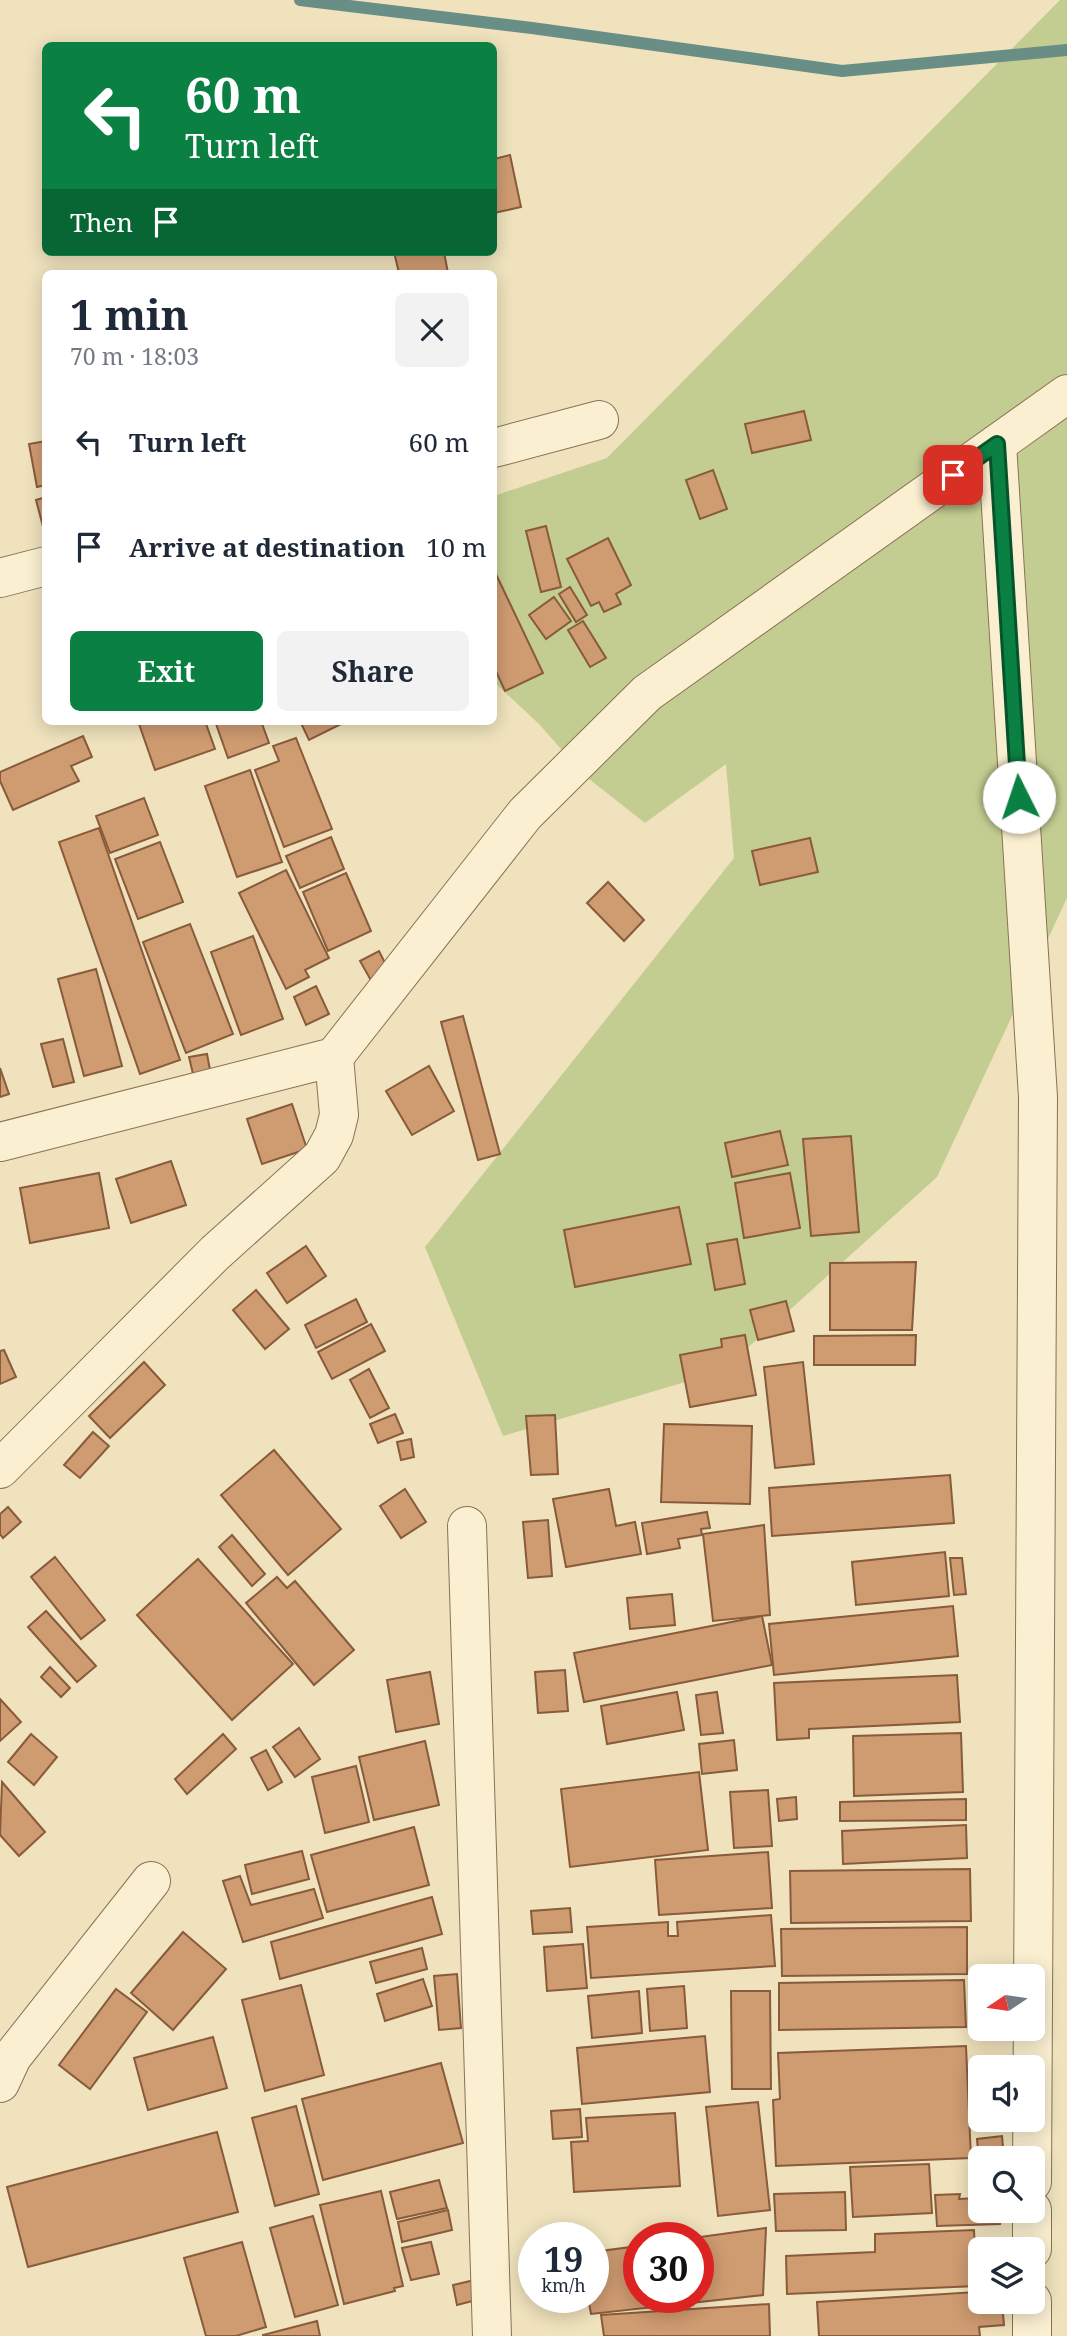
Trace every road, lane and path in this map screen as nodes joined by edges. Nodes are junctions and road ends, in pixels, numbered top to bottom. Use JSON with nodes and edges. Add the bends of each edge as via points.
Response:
{"nodes":[{"id":1,"x":1067,"y":394,"type":"edge"},
{"id":2,"x":599,"y":420,"type":"dead end"},
{"id":3,"x":997,"y":444,"type":"junction"},
{"id":4,"x":497,"y":447,"type":"edge"},
{"id":5,"x":42,"y":567,"type":"edge"},
{"id":6,"x":0,"y":578,"type":"edge"},
{"id":7,"x":334,"y":1057,"type":"junction"},
{"id":8,"x":0,"y":1142,"type":"edge"},
{"id":9,"x":0,"y":1469,"type":"edge"},
{"id":10,"x":467,"y":1525,"type":"dead end"},
{"id":11,"x":151,"y":1881,"type":"dead end"},
{"id":12,"x":0,"y":2083,"type":"edge"},
{"id":13,"x":1032,"y":2146,"type":"edge"},
{"id":14,"x":1032,"y":2314,"type":"edge"},
{"id":15,"x":492,"y":2336,"type":"edge"},
{"id":16,"x":1032,"y":2336,"type":"edge"}],
"edges":[{"from":1,"to":3,"type":"street"},
{"from":2,"to":4,"type":"street"},
{"from":3,"to":7,"type":"street","via":[[647,693],[525,814]]},
{"from":3,"to":13,"type":"street","via":[[1038,1097]]},
{"from":5,"to":6,"type":"street"},
{"from":7,"to":8,"type":"street"},
{"from":7,"to":9,"type":"street","via":[[339,1115],[322,1157],[215,1253]]},
{"from":10,"to":15,"type":"street"},
{"from":11,"to":12,"type":"street","via":[[12,2057]]},
{"from":14,"to":16,"type":"street"}]}
